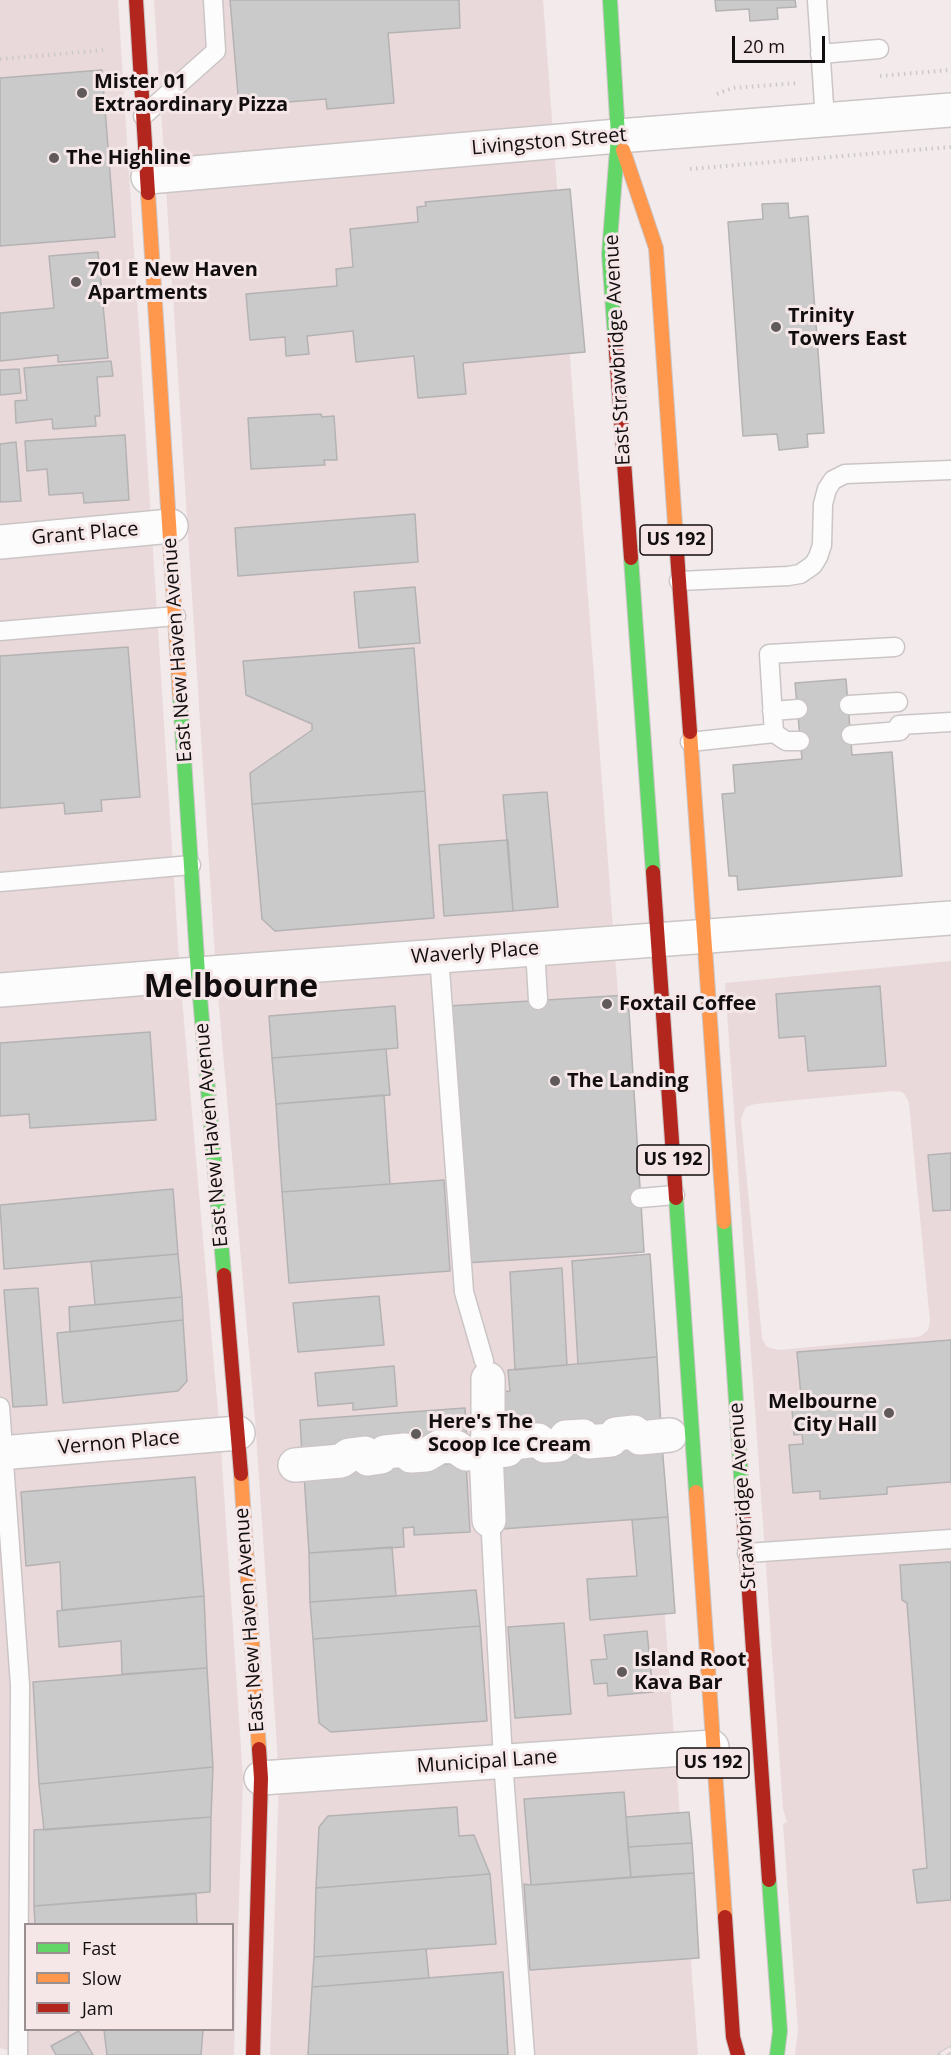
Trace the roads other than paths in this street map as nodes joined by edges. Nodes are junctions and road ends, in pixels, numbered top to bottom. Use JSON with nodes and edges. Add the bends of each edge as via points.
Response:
{"nodes":[{"id":1,"x":136,"y":0,"type":"edge"},
{"id":2,"x":213,"y":0,"type":"edge"},
{"id":3,"x":610,"y":0,"type":"edge"},
{"id":4,"x":817,"y":0,"type":"edge"},
{"id":5,"x":879,"y":49,"type":"dead end"},
{"id":6,"x":820,"y":54,"type":"junction"},
{"id":7,"x":951,"y":110,"type":"edge"},
{"id":8,"x":143,"y":116,"type":"junction"},
{"id":9,"x":825,"y":120,"type":"junction"},
{"id":10,"x":618,"y":136,"type":"junction"},
{"id":11,"x":148,"y":177,"type":"junction"},
{"id":12,"x":951,"y":470,"type":"edge"},
{"id":13,"x":171,"y":526,"type":"junction"},
{"id":14,"x":0,"y":542,"type":"edge"},
{"id":15,"x":679,"y":581,"type":"junction"},
{"id":16,"x":176,"y":616,"type":"junction"},
{"id":17,"x":0,"y":631,"type":"edge"},
{"id":18,"x":895,"y":647,"type":"dead end"},
{"id":19,"x":898,"y":702,"type":"dead end"},
{"id":20,"x":849,"y":705,"type":"dead end"},
{"id":21,"x":798,"y":709,"type":"dead end"},
{"id":22,"x":772,"y":711,"type":"junction"},
{"id":23,"x":951,"y":722,"type":"edge"},
{"id":24,"x":774,"y":733,"type":"junction"},
{"id":25,"x":851,"y":735,"type":"dead end"},
{"id":26,"x":800,"y":741,"type":"dead end"},
{"id":27,"x":690,"y":742,"type":"junction"},
{"id":28,"x":191,"y":865,"type":"junction"},
{"id":29,"x":0,"y":882,"type":"edge"},
{"id":30,"x":951,"y":918,"type":"edge"},
{"id":31,"x":704,"y":937,"type":"junction"},
{"id":32,"x":658,"y":940,"type":"junction"},
{"id":33,"x":535,"y":949,"type":"junction"},
{"id":34,"x":439,"y":956,"type":"junction"},
{"id":35,"x":198,"y":974,"type":"junction"},
{"id":36,"x":0,"y":990,"type":"edge"},
{"id":37,"x":538,"y":1000,"type":"dead end"},
{"id":38,"x":675,"y":1195,"type":"junction"},
{"id":39,"x":640,"y":1198,"type":"dead end"},
{"id":40,"x":486,"y":1370,"type":"joint"},
{"id":41,"x":0,"y":1407,"type":"edge"},
{"id":42,"x":238,"y":1433,"type":"junction"},
{"id":43,"x":670,"y":1435,"type":"dead end"},
{"id":44,"x":486,"y":1451,"type":"junction"},
{"id":45,"x":2,"y":1453,"type":"edge"},
{"id":46,"x":295,"y":1465,"type":"dead end"},
{"id":47,"x":693,"y":1470,"type":"junction"},
{"id":48,"x":713,"y":1522,"type":"dead end"},
{"id":49,"x":490,"y":1527,"type":"joint"},
{"id":50,"x":951,"y":1539,"type":"edge"},
{"id":51,"x":739,"y":1548,"type":"junction"},
{"id":52,"x":720,"y":1751,"type":"junction"},
{"id":53,"x":503,"y":1761,"type":"junction"},
{"id":54,"x":746,"y":1771,"type":"dead end"},
{"id":55,"x":261,"y":1778,"type":"junction"},
{"id":56,"x":765,"y":1813,"type":"junction"},
{"id":57,"x":18,"y":2055,"type":"edge"},
{"id":58,"x":253,"y":2055,"type":"edge"},
{"id":59,"x":525,"y":2055,"type":"edge"},
{"id":60,"x":738,"y":2055,"type":"edge"},
{"id":61,"x":777,"y":2055,"type":"edge"}],
"edges":[{"from":1,"to":8,"type":"main road","name":"East New Haven Avenue"},
{"from":2,"to":8,"type":"lane","via":[[216,51]]},
{"from":3,"to":10,"type":"main road","number":"US 192"},
{"from":4,"to":6,"type":"lane"},
{"from":5,"to":6,"type":"lane"},
{"from":6,"to":9,"type":"lane"},
{"from":7,"to":9,"type":"street","name":"Livingston Street"},
{"from":8,"to":11,"type":"main road","name":"East New Haven Avenue"},
{"from":9,"to":10,"type":"street","name":"Livingston Street"},
{"from":10,"to":11,"type":"street","name":"Livingston Street"},
{"from":10,"to":15,"type":"main road","name":"East Strawbridge Avenue","number":"US 192","via":[[656,249]]},
{"from":10,"to":32,"type":"main road","name":"East Strawbridge Avenue","number":"US 192","via":[[609,254]]},
{"from":11,"to":13,"type":"main road","name":"East New Haven Avenue"},
{"from":12,"to":15,"type":"lane","via":[[845,474],[833,480],[823,504],[818,557],[800,574]]},
{"from":13,"to":14,"type":"street","name":"Grant Place"},
{"from":13,"to":16,"type":"main road","name":"East New Haven Avenue"},
{"from":15,"to":27,"type":"main road","name":"East Strawbridge Avenue","number":"US 192"},
{"from":16,"to":17,"type":"lane"},
{"from":16,"to":28,"type":"main road","name":"East New Haven Avenue"},
{"from":18,"to":22,"type":"lane","via":[[769,654]]},
{"from":19,"to":20,"type":"lane"},
{"from":21,"to":22,"type":"lane"},
{"from":22,"to":24,"type":"lane"},
{"from":23,"to":25,"type":"lane"},
{"from":24,"to":26,"type":"lane","via":[[786,741]]},
{"from":24,"to":27,"type":"lane"},
{"from":27,"to":31,"type":"main road","name":"East Strawbridge Avenue","number":"US 192"},
{"from":28,"to":29,"type":"lane"},
{"from":28,"to":35,"type":"main road","name":"East New Haven Avenue"},
{"from":30,"to":31,"type":"street","name":"Waverly Place"},
{"from":31,"to":32,"type":"street","name":"Waverly Place"},
{"from":31,"to":51,"type":"main road","name":"Strawbridge Avenue","number":"US 192"},
{"from":32,"to":33,"type":"street","name":"Waverly Place"},
{"from":32,"to":38,"type":"main road","number":"US 192"},
{"from":33,"to":34,"type":"street","name":"Waverly Place"},
{"from":33,"to":37,"type":"lane"},
{"from":34,"to":35,"type":"street","name":"Waverly Place"},
{"from":34,"to":40,"type":"lane","via":[[464,1292]]},
{"from":35,"to":36,"type":"street","name":"Waverly Place"},
{"from":35,"to":42,"type":"main road","name":"East New Haven Avenue"},
{"from":38,"to":39,"type":"lane"},
{"from":38,"to":47,"type":"main road","number":"US 192"},
{"from":40,"to":44,"type":"street"},
{"from":41,"to":45,"type":"lane"},
{"from":42,"to":45,"type":"street","name":"Vernon Place"},
{"from":42,"to":55,"type":"main road","name":"East New Haven Avenue"},
{"from":43,"to":44,"type":"street","via":[[640,1438],[634,1432],[588,1442],[583,1436],[566,1437],[559,1445],[545,1446],[538,1440],[513,1443],[507,1450]]},
{"from":44,"to":46,"type":"street","via":[[466,1454],[456,1447],[441,1446],[426,1455],[411,1456],[405,1450],[368,1459],[365,1453],[349,1455],[341,1461]]},
{"from":44,"to":49,"type":"street"},
{"from":45,"to":57,"type":"lane","via":[[20,1685]]},
{"from":47,"to":48,"type":"main road"},
{"from":47,"to":52,"type":"main road","number":"US 192"},
{"from":49,"to":53,"type":"lane"},
{"from":50,"to":51,"type":"lane"},
{"from":51,"to":56,"type":"main road","name":"Strawbridge Avenue","number":"US 192"},
{"from":52,"to":53,"type":"street","name":"Municipal Lane"},
{"from":52,"to":60,"type":"main road","number":"US 192","via":[[733,2037]]},
{"from":53,"to":55,"type":"street","name":"Municipal Lane"},
{"from":53,"to":59,"type":"lane"},
{"from":54,"to":56,"type":"main road"},
{"from":55,"to":58,"type":"main road","name":"East New Haven Avenue"},
{"from":56,"to":61,"type":"main road","name":"Strawbridge Avenue","number":"US 192","via":[[780,2031]]}]}
